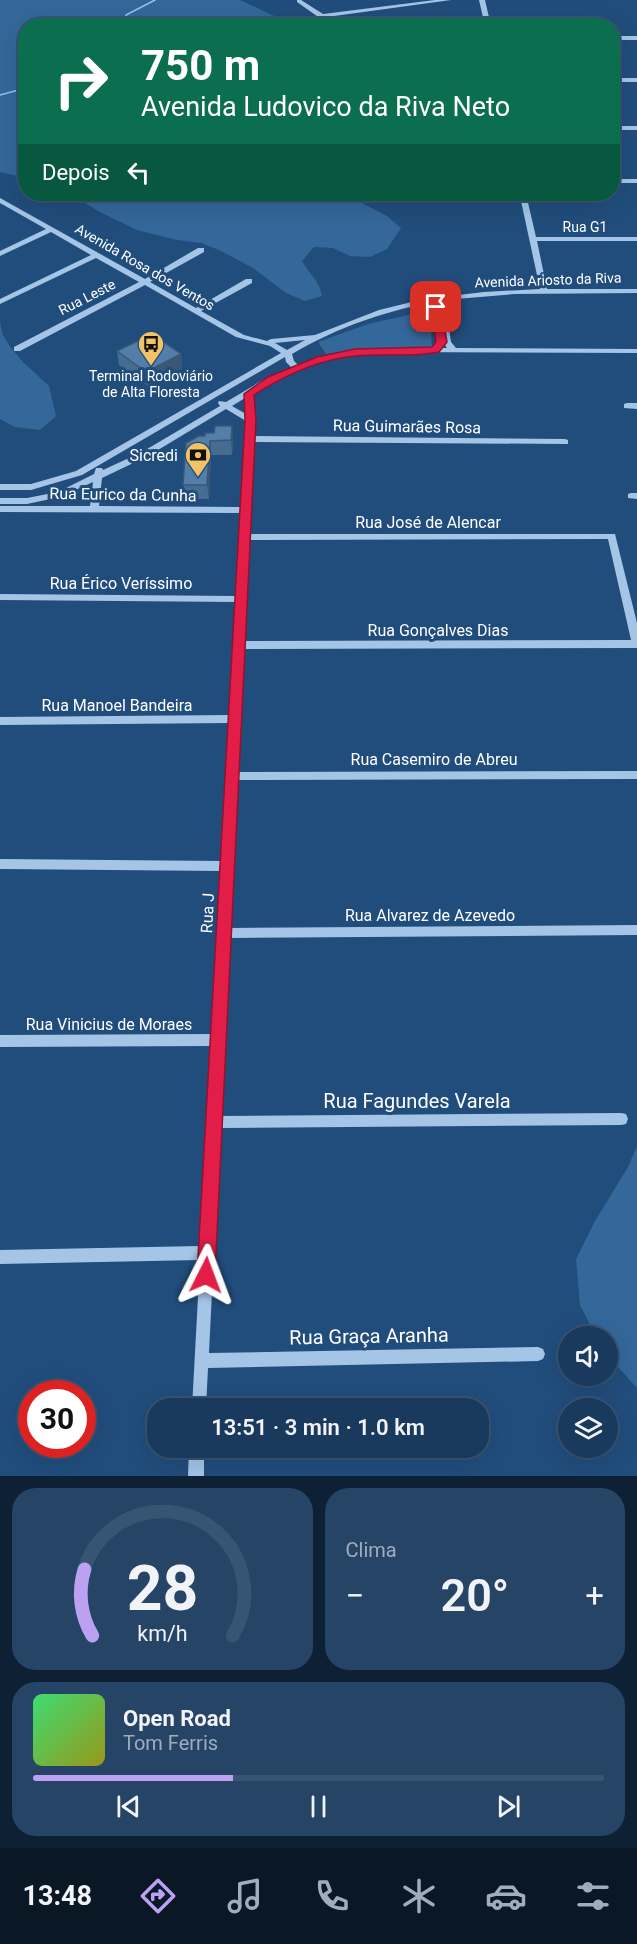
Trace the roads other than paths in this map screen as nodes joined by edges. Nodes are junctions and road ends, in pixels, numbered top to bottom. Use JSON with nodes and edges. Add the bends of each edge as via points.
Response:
{"nodes":[{"id":1,"x":448,"y":0,"type":"edge"},
{"id":2,"x":482,"y":0,"type":"edge"},
{"id":3,"x":299,"y":1,"type":"edge"},
{"id":4,"x":323,"y":16,"type":"junction"},
{"id":5,"x":326,"y":18,"type":"edge"},
{"id":6,"x":486,"y":18,"type":"edge"},
{"id":7,"x":620,"y":38,"type":"edge"},
{"id":8,"x":637,"y":38,"type":"edge"},
{"id":9,"x":620,"y":80,"type":"edge"},
{"id":10,"x":637,"y":80,"type":"edge"},
{"id":11,"x":620,"y":128,"type":"edge"},
{"id":12,"x":637,"y":128,"type":"edge"},
{"id":13,"x":637,"y":181,"type":"edge"},
{"id":14,"x":620,"y":182,"type":"edge"},
{"id":15,"x":525,"y":201,"type":"edge"},
{"id":16,"x":2,"y":203,"type":"edge"},
{"id":17,"x":51,"y":229,"type":"junction"},
{"id":18,"x":533,"y":239,"type":"junction"},
{"id":19,"x":637,"y":239,"type":"edge"},
{"id":20,"x":201,"y":250,"type":"dead end"},
{"id":21,"x":0,"y":254,"type":"edge"},
{"id":22,"x":96,"y":255,"type":"junction"},
{"id":23,"x":249,"y":281,"type":"dead end"},
{"id":24,"x":145,"y":282,"type":"junction"},
{"id":25,"x":543,"y":291,"type":"junction"},
{"id":26,"x":637,"y":291,"type":"edge"},
{"id":27,"x":458,"y":297,"type":"junction"},
{"id":28,"x":0,"y":302,"type":"edge"},
{"id":29,"x":437,"y":309,"type":"junction"},
{"id":30,"x":195,"y":311,"type":"junction"},
{"id":31,"x":442,"y":325,"type":"junction"},
{"id":32,"x":318,"y":337,"type":"junction"},
{"id":33,"x":268,"y":342,"type":"junction"},
{"id":34,"x":299,"y":346,"type":"junction"},
{"id":35,"x":281,"y":348,"type":"junction"},
{"id":36,"x":17,"y":349,"type":"dead end"},
{"id":37,"x":435,"y":350,"type":"junction"},
{"id":38,"x":454,"y":350,"type":"junction"},
{"id":39,"x":637,"y":351,"type":"edge"},
{"id":40,"x":288,"y":354,"type":"junction"},
{"id":41,"x":317,"y":360,"type":"junction"},
{"id":42,"x":297,"y":368,"type":"junction"},
{"id":43,"x":249,"y":394,"type":"junction"},
{"id":44,"x":210,"y":398,"type":"junction"},
{"id":45,"x":226,"y":405,"type":"junction"},
{"id":46,"x":627,"y":406,"type":"dead end"},
{"id":47,"x":637,"y":406,"type":"edge"},
{"id":48,"x":250,"y":420,"type":"junction"},
{"id":49,"x":249,"y":439,"type":"junction"},
{"id":50,"x":565,"y":442,"type":"dead end"},
{"id":51,"x":98,"y":462,"type":"junction"},
{"id":52,"x":99,"y":475,"type":"junction"},
{"id":53,"x":0,"y":487,"type":"edge"},
{"id":54,"x":0,"y":501,"type":"edge"},
{"id":55,"x":25,"y":504,"type":"junction"},
{"id":56,"x":94,"y":508,"type":"junction"},
{"id":57,"x":0,"y":509,"type":"edge"},
{"id":58,"x":246,"y":510,"type":"junction"},
{"id":59,"x":244,"y":537,"type":"junction"},
{"id":60,"x":626,"y":595,"type":"junction"},
{"id":61,"x":637,"y":595,"type":"edge"},
{"id":62,"x":0,"y":597,"type":"edge"},
{"id":63,"x":241,"y":599,"type":"junction"},
{"id":64,"x":637,"y":644,"type":"edge"},
{"id":65,"x":239,"y":645,"type":"junction"},
{"id":66,"x":235,"y":719,"type":"junction"},
{"id":67,"x":0,"y":721,"type":"edge"},
{"id":68,"x":637,"y":775,"type":"edge"},
{"id":69,"x":232,"y":776,"type":"junction"},
{"id":70,"x":0,"y":864,"type":"edge"},
{"id":71,"x":227,"y":867,"type":"junction"},
{"id":72,"x":637,"y":930,"type":"edge"},
{"id":73,"x":224,"y":933,"type":"junction"},
{"id":74,"x":218,"y":1040,"type":"junction"},
{"id":75,"x":0,"y":1041,"type":"edge"},
{"id":76,"x":621,"y":1119,"type":"dead end"},
{"id":77,"x":214,"y":1122,"type":"junction"},
{"id":78,"x":207,"y":1253,"type":"junction"},
{"id":79,"x":0,"y":1257,"type":"edge"},
{"id":80,"x":538,"y":1354,"type":"dead end"},
{"id":81,"x":201,"y":1361,"type":"junction"},
{"id":82,"x":199,"y":1398,"type":"edge"},
{"id":83,"x":196,"y":1458,"type":"edge"},
{"id":84,"x":195,"y":1476,"type":"edge"}],
"edges":[{"from":1,"to":4,"type":"street"},
{"from":2,"to":6,"type":"street"},
{"from":3,"to":4,"type":"street"},
{"from":4,"to":5,"type":"street"},
{"from":7,"to":8,"type":"street"},
{"from":9,"to":10,"type":"street"},
{"from":11,"to":12,"type":"street"},
{"from":13,"to":14,"type":"street"},
{"from":15,"to":18,"type":"street"},
{"from":16,"to":17,"type":"street","name":"Avenida Rosa dos Ventos"},
{"from":17,"to":21,"type":"street"},
{"from":17,"to":22,"type":"street","name":"Avenida Rosa dos Ventos"},
{"from":18,"to":19,"type":"street","name":"Rua G1"},
{"from":18,"to":25,"type":"street"},
{"from":20,"to":24,"type":"street","name":"Rua Leste"},
{"from":22,"to":24,"type":"street","name":"Avenida Rosa dos Ventos"},
{"from":22,"to":28,"type":"street"},
{"from":23,"to":30,"type":"street"},
{"from":24,"to":30,"type":"street","name":"Avenida Rosa dos Ventos"},
{"from":24,"to":36,"type":"street","name":"Rua Leste"},
{"from":25,"to":26,"type":"street","name":"Avenida Ariosto da Riva"},
{"from":25,"to":27,"type":"street","name":"Avenida Ariosto da Riva"},
{"from":27,"to":29,"type":"street","name":"Avenida Ariosto da Riva"},
{"from":27,"to":29,"type":"street"},
{"from":29,"to":31,"type":"street"},
{"from":29,"to":32,"type":"street","name":"Avenida Ariosto da Riva","via":[[393,309]]},
{"from":30,"to":33,"type":"street","name":"Avenida Rosa dos Ventos","via":[[248,339]]},
{"from":31,"to":37,"type":"street","via":[[442,342]]},
{"from":31,"to":38,"type":"street","via":[[447,344]]},
{"from":32,"to":33,"type":"street"},
{"from":32,"to":34,"type":"street","name":"Avenida Ariosto da Riva"},
{"from":33,"to":35,"type":"street","name":"Avenida Rosa dos Ventos"},
{"from":34,"to":35,"type":"street"},
{"from":34,"to":40,"type":"street","name":"Avenida Ariosto da Riva"},
{"from":34,"to":41,"type":"street","via":[[312,352]]},
{"from":35,"to":40,"type":"street","name":"Avenida Rosa dos Ventos"},
{"from":37,"to":38,"type":"street"},
{"from":37,"to":41,"type":"street","via":[[355,352]]},
{"from":38,"to":39,"type":"street"},
{"from":40,"to":42,"type":"street","name":"Avenida Rosa dos Ventos"},
{"from":40,"to":44,"type":"street","name":"Avenida Ariosto da Riva"},
{"from":41,"to":42,"type":"street"},
{"from":42,"to":43,"type":"street"},
{"from":43,"to":45,"type":"street"},
{"from":43,"to":48,"type":"street","name":"Rua J"},
{"from":44,"to":45,"type":"street"},
{"from":44,"to":51,"type":"street","name":"Avenida Ariosto da Riva"},
{"from":45,"to":48,"type":"street"},
{"from":45,"to":52,"type":"street","via":[[145,454]]},
{"from":46,"to":47,"type":"street"},
{"from":48,"to":49,"type":"street","name":"Rua J"},
{"from":49,"to":50,"type":"street","name":"Rua Guimarães Rosa"},
{"from":49,"to":58,"type":"street","name":"Rua J"},
{"from":51,"to":52,"type":"street"},
{"from":51,"to":53,"type":"street","name":"Avenida Ariosto da Riva","via":[[79,473],[31,487]]},
{"from":52,"to":55,"type":"street","via":[[60,494]]},
{"from":52,"to":56,"type":"street"},
{"from":54,"to":55,"type":"street"},
{"from":55,"to":56,"type":"street","name":"Rua Eurico da Cunha"},
{"from":55,"to":57,"type":"street","name":"Rua Eurico da Cunha"},
{"from":56,"to":58,"type":"street","name":"Rua Eurico da Cunha"},
{"from":58,"to":59,"type":"street","name":"Rua J"},
{"from":59,"to":60,"type":"street","name":"Rua José de Alencar","via":[[612,536]]},
{"from":59,"to":63,"type":"street","name":"Rua J"},
{"from":60,"to":61,"type":"street"},
{"from":60,"to":64,"type":"street"},
{"from":62,"to":63,"type":"street","name":"Rua Érico Veríssimo"},
{"from":63,"to":65,"type":"street","name":"Rua J"},
{"from":64,"to":65,"type":"street","name":"Rua Gonçalves Dias"},
{"from":65,"to":66,"type":"street","name":"Rua J"},
{"from":66,"to":67,"type":"street","name":"Rua Manoel Bandeira"},
{"from":66,"to":69,"type":"street","name":"Rua J"},
{"from":68,"to":69,"type":"street","name":"Rua Casemiro de Abreu"},
{"from":69,"to":71,"type":"street","name":"Rua J"},
{"from":70,"to":71,"type":"street"},
{"from":71,"to":73,"type":"street","name":"Rua J"},
{"from":72,"to":73,"type":"street","name":"Rua Alvarez de Azevedo"},
{"from":73,"to":74,"type":"street","name":"Rua J"},
{"from":74,"to":75,"type":"street","name":"Rua Vinicius de Moraes"},
{"from":74,"to":77,"type":"street","name":"Rua J"},
{"from":76,"to":77,"type":"street","name":"Rua Fagundes Varela"},
{"from":77,"to":78,"type":"street","name":"Rua J"},
{"from":78,"to":79,"type":"street"},
{"from":78,"to":81,"type":"street","name":"Rua J"},
{"from":80,"to":81,"type":"street","name":"Rua Graça Aranha"},
{"from":81,"to":82,"type":"street","name":"Rua J"},
{"from":83,"to":84,"type":"street"}]}
